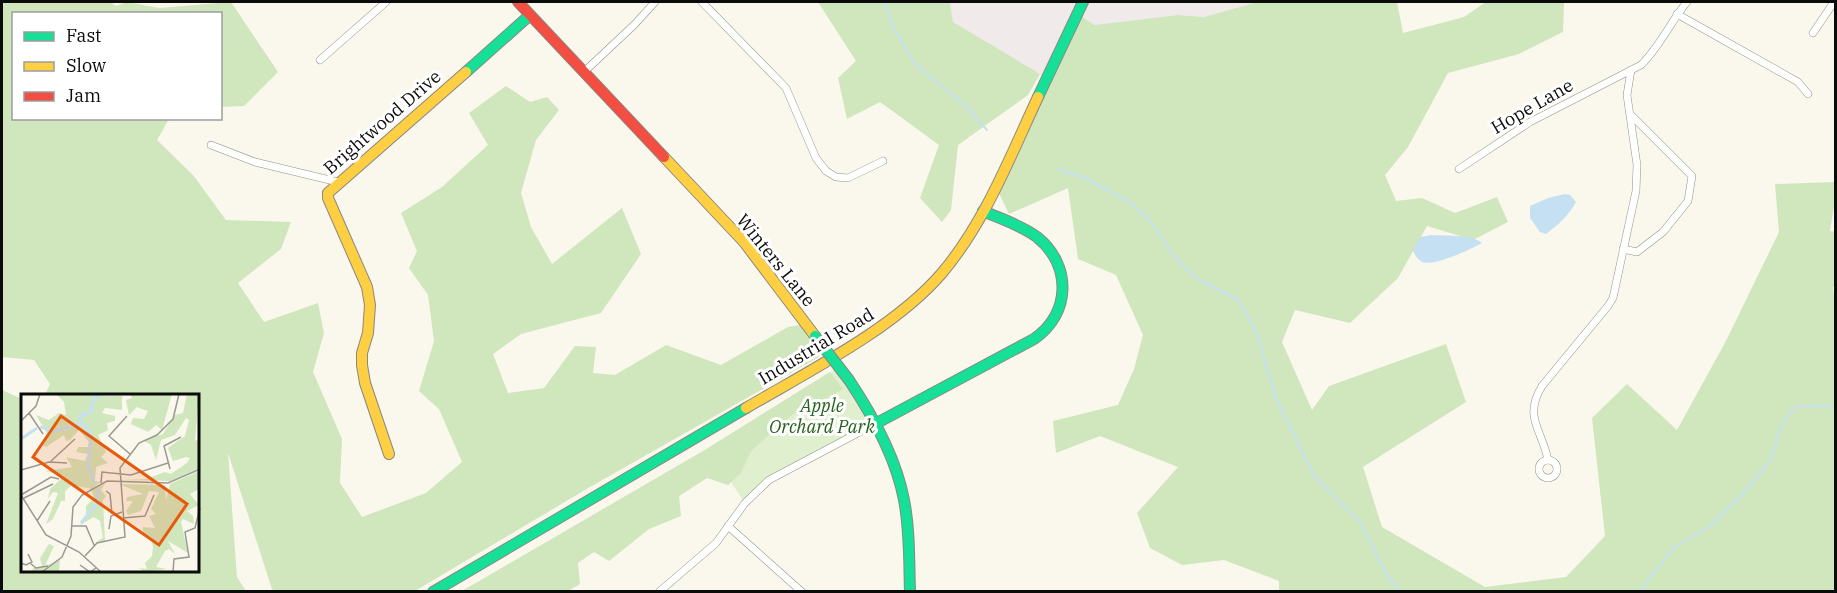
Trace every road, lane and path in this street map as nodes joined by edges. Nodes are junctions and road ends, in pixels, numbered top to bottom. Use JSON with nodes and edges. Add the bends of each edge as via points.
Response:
{"nodes":[{"id":1,"x":386,"y":2,"type":"edge"},
{"id":2,"x":518,"y":2,"type":"edge"},
{"id":3,"x":656,"y":2,"type":"edge"},
{"id":4,"x":702,"y":2,"type":"edge"},
{"id":5,"x":1083,"y":2,"type":"edge"},
{"id":6,"x":1687,"y":2,"type":"edge"},
{"id":7,"x":1834,"y":2,"type":"edge"},
{"id":8,"x":1677,"y":14,"type":"junction"},
{"id":9,"x":530,"y":15,"type":"junction"},
{"id":10,"x":1813,"y":33,"type":"dead end"},
{"id":11,"x":320,"y":60,"type":"dead end"},
{"id":12,"x":1631,"y":70,"type":"junction"},
{"id":13,"x":585,"y":71,"type":"junction"},
{"id":14,"x":1808,"y":94,"type":"dead end"},
{"id":15,"x":1630,"y":114,"type":"junction"},
{"id":16,"x":211,"y":145,"type":"dead end"},
{"id":17,"x":883,"y":161,"type":"dead end"},
{"id":18,"x":1459,"y":169,"type":"dead end"},
{"id":19,"x":338,"y":182,"type":"junction"},
{"id":20,"x":983,"y":212,"type":"junction"},
{"id":21,"x":1623,"y":249,"type":"junction"},
{"id":22,"x":875,"y":424,"type":"junction"},
{"id":23,"x":389,"y":454,"type":"dead end"},
{"id":24,"x":1548,"y":460,"type":"dead end"},
{"id":25,"x":728,"y":526,"type":"junction"},
{"id":26,"x":434,"y":591,"type":"edge"},
{"id":27,"x":659,"y":591,"type":"edge"},
{"id":28,"x":802,"y":591,"type":"edge"},
{"id":29,"x":910,"y":591,"type":"edge"}],
"edges":[{"from":1,"to":11,"type":"street"},
{"from":2,"to":9,"type":"street","name":"Winters Lane"},
{"from":3,"to":13,"type":"street"},
{"from":4,"to":17,"type":"street","via":[[786,88],[816,158],[826,171],[848,178]]},
{"from":5,"to":20,"type":"street","name":"Industrial Road"},
{"from":6,"to":8,"type":"street","name":"Hope Lane"},
{"from":7,"to":10,"type":"street"},
{"from":8,"to":12,"type":"street","name":"Hope Lane","via":[[1648,57]]},
{"from":8,"to":14,"type":"street","via":[[1798,82]]},
{"from":9,"to":13,"type":"street","name":"Winters Lane"},
{"from":9,"to":19,"type":"street","name":"Brightwood Drive"},
{"from":12,"to":15,"type":"street","via":[[1627,94]]},
{"from":12,"to":18,"type":"street","name":"Hope Lane","via":[[1530,122]]},
{"from":13,"to":22,"type":"street","name":"Winters Lane","bridge":true,"via":[[744,242],[849,380]]},
{"from":15,"to":21,"type":"street","via":[[1637,173]]},
{"from":15,"to":21,"type":"street","via":[[1692,177],[1688,201],[1663,232],[1637,252]]},
{"from":16,"to":19,"type":"street","via":[[255,162]]},
{"from":19,"to":23,"type":"street","name":"Brightwood Drive","via":[[328,198],[367,287],[370,305],[362,365]]},
{"from":20,"to":22,"type":"street","via":[[1025,229],[1051,251],[1063,276],[1062,302],[1054,321],[1026,344]]},
{"from":20,"to":26,"type":"street","name":"Industrial Road","via":[[941,274],[886,323]]},
{"from":21,"to":24,"type":"street","via":[[1613,298],[1535,397],[1533,415]]},
{"from":22,"to":25,"type":"street","via":[[770,480],[753,494]]},
{"from":22,"to":29,"type":"street","name":"Winters Lane","via":[[903,491]]},
{"from":25,"to":27,"type":"street","via":[[704,554]]},
{"from":25,"to":28,"type":"street"}]}
